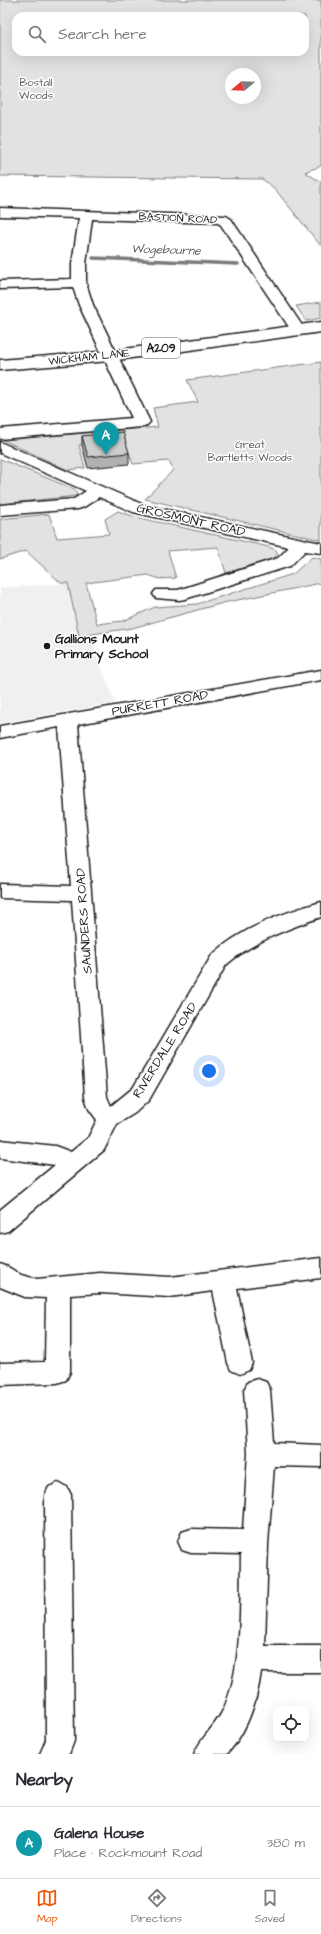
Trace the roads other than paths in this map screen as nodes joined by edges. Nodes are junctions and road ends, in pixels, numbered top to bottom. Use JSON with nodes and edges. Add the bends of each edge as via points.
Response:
{"nodes":[{"id":1,"x":0,"y":212,"type":"edge"},
{"id":2,"x":86,"y":215,"type":"junction"},
{"id":3,"x":79,"y":283,"type":"junction"},
{"id":4,"x":0,"y":285,"type":"edge"},
{"id":5,"x":321,"y":327,"type":"edge"},
{"id":6,"x":298,"y":330,"type":"junction"},
{"id":7,"x":110,"y":356,"type":"junction"},
{"id":8,"x":0,"y":365,"type":"edge"},
{"id":9,"x":0,"y":434,"type":"edge"},
{"id":10,"x":0,"y":447,"type":"edge"},
{"id":11,"x":98,"y":491,"type":"junction"},
{"id":12,"x":0,"y":510,"type":"edge"},
{"id":13,"x":301,"y":545,"type":"junction"},
{"id":14,"x":321,"y":548,"type":"edge"},
{"id":15,"x":162,"y":594,"type":"dead end"},
{"id":16,"x":321,"y":675,"type":"edge"},
{"id":17,"x":68,"y":720,"type":"junction"},
{"id":18,"x":0,"y":732,"type":"edge"},
{"id":19,"x":0,"y":891,"type":"edge"},
{"id":20,"x":82,"y":893,"type":"junction"},
{"id":21,"x":321,"y":909,"type":"edge"},
{"id":22,"x":108,"y":1118,"type":"junction"},
{"id":23,"x":0,"y":1149,"type":"edge"},
{"id":24,"x":74,"y":1164,"type":"junction"},
{"id":25,"x":0,"y":1224,"type":"edge"},
{"id":26,"x":321,"y":1268,"type":"edge"},
{"id":27,"x":0,"y":1274,"type":"edge"},
{"id":28,"x":223,"y":1280,"type":"junction"},
{"id":29,"x":58,"y":1288,"type":"junction"},
{"id":30,"x":240,"y":1363,"type":"dead end"},
{"id":31,"x":0,"y":1374,"type":"edge"},
{"id":32,"x":256,"y":1390,"type":"dead end"},
{"id":33,"x":261,"y":1454,"type":"junction"},
{"id":34,"x":321,"y":1456,"type":"edge"},
{"id":35,"x":58,"y":1495,"type":"dead end"},
{"id":36,"x":191,"y":1540,"type":"dead end"},
{"id":37,"x":255,"y":1542,"type":"junction"},
{"id":38,"x":251,"y":1659,"type":"junction"},
{"id":39,"x":321,"y":1659,"type":"edge"},
{"id":40,"x":54,"y":1754,"type":"edge"},
{"id":41,"x":208,"y":1754,"type":"edge"}],
"edges":[{"from":1,"to":2,"type":"street","name":"BASTION ROAD"},
{"from":2,"to":3,"type":"street"},
{"from":2,"to":6,"type":"street","name":"BASTION ROAD","via":[[221,219],[226,222]]},
{"from":3,"to":4,"type":"street"},
{"from":3,"to":7,"type":"street","via":[[86,305]]},
{"from":5,"to":6,"type":"main road","name":"WICKHAM LANE","number":"A209"},
{"from":6,"to":7,"type":"main road","name":"WICKHAM LANE","number":"A209"},
{"from":7,"to":8,"type":"main road","name":"WICKHAM LANE","number":"A209"},
{"from":7,"to":9,"type":"street","via":[[142,422]]},
{"from":10,"to":11,"type":"street","name":"GROSMONT ROAD"},
{"from":11,"to":12,"type":"street","via":[[78,504]]},
{"from":11,"to":13,"type":"street","name":"GROSMONT ROAD","via":[[139,509]]},
{"from":13,"to":14,"type":"street","name":"GROSMONT ROAD"},
{"from":13,"to":15,"type":"street","via":[[284,562],[179,595]]},
{"from":16,"to":17,"type":"street","name":"PURRETT ROAD"},
{"from":17,"to":18,"type":"street","name":"PURRETT ROAD"},
{"from":17,"to":20,"type":"street","name":"SAUNDERS ROAD"},
{"from":19,"to":20,"type":"street"},
{"from":20,"to":22,"type":"street","name":"SAUNDERS ROAD","via":[[96,1097],[100,1109]]},
{"from":21,"to":22,"type":"street","name":"RIVERDALE ROAD","via":[[260,932],[238,944],[219,960],[141,1094],[127,1107]]},
{"from":22,"to":24,"type":"street","via":[[96,1144]]},
{"from":23,"to":24,"type":"street","via":[[55,1155]]},
{"from":24,"to":25,"type":"street"},
{"from":26,"to":28,"type":"street"},
{"from":27,"to":29,"type":"street","via":[[21,1287],[39,1290]]},
{"from":28,"to":29,"type":"street","via":[[170,1287],[149,1288],[99,1283]]},
{"from":28,"to":30,"type":"street"},
{"from":29,"to":31,"type":"street","via":[[57,1372]]},
{"from":32,"to":33,"type":"street"},
{"from":33,"to":34,"type":"street"},
{"from":33,"to":37,"type":"street"},
{"from":35,"to":40,"type":"street","via":[[60,1741]]},
{"from":36,"to":37,"type":"street"},
{"from":37,"to":38,"type":"street"},
{"from":38,"to":39,"type":"street"},
{"from":38,"to":41,"type":"street","via":[[232,1725],[219,1745]]}]}
